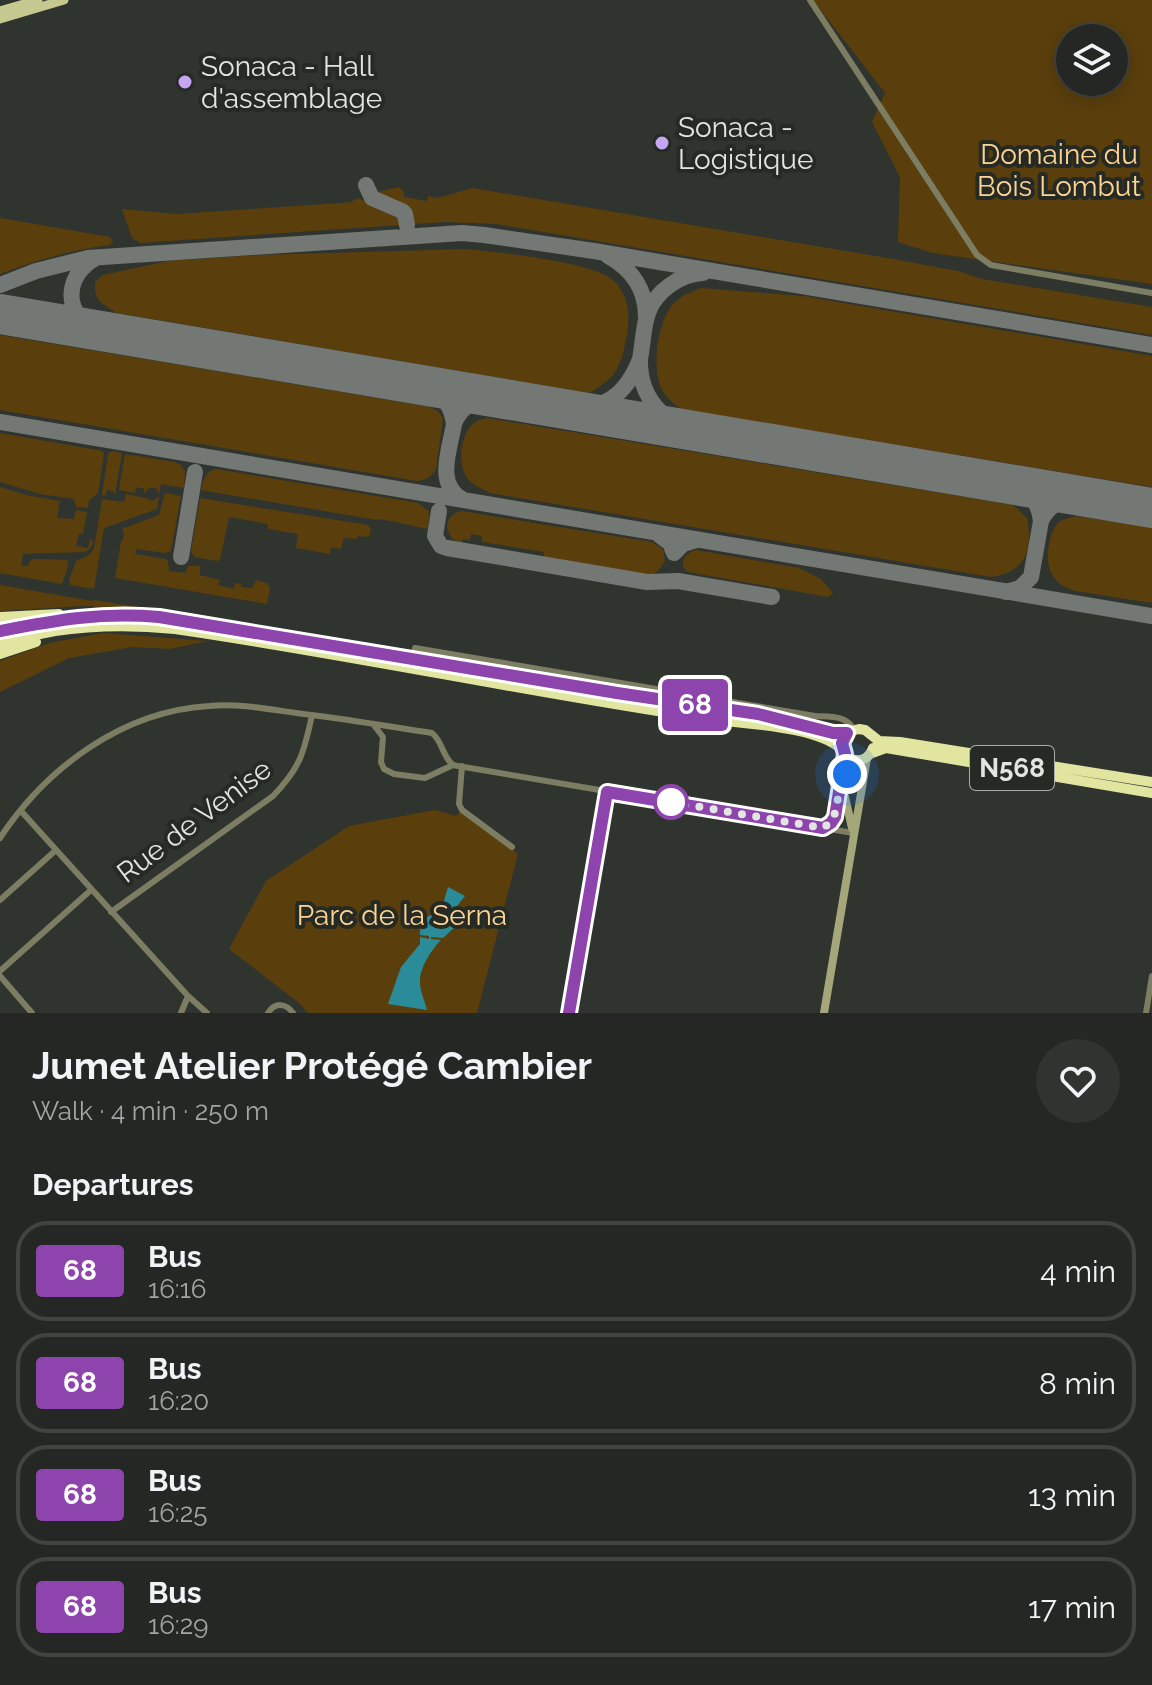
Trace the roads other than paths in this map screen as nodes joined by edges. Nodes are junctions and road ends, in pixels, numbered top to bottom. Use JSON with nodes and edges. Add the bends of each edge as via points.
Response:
{"nodes":[{"id":1,"x":38,"y":0,"type":"edge"},
{"id":2,"x":64,"y":0,"type":"edge"},
{"id":3,"x":810,"y":0,"type":"edge"},
{"id":4,"x":0,"y":11,"type":"edge"},
{"id":5,"x":0,"y":19,"type":"edge"},
{"id":6,"x":1152,"y":293,"type":"edge"},
{"id":7,"x":108,"y":614,"type":"junction"},
{"id":8,"x":0,"y":617,"type":"edge"},
{"id":9,"x":97,"y":627,"type":"junction"},
{"id":10,"x":0,"y":631,"type":"edge"},
{"id":11,"x":0,"y":644,"type":"edge"},
{"id":12,"x":0,"y":654,"type":"edge"},
{"id":13,"x":312,"y":715,"type":"junction"},
{"id":14,"x":373,"y":724,"type":"junction"},
{"id":15,"x":851,"y":731,"type":"junction"},
{"id":16,"x":872,"y":738,"type":"junction"},
{"id":17,"x":900,"y":742,"type":"junction"},
{"id":18,"x":944,"y":743,"type":"dead end"},
{"id":19,"x":844,"y":752,"type":"junction"},
{"id":20,"x":869,"y":755,"type":"junction"},
{"id":21,"x":453,"y":765,"type":"junction"},
{"id":22,"x":462,"y":766,"type":"junction"},
{"id":23,"x":841,"y":779,"type":"junction"},
{"id":24,"x":863,"y":782,"type":"junction"},
{"id":25,"x":1152,"y":782,"type":"edge"},
{"id":26,"x":607,"y":792,"type":"junction"},
{"id":27,"x":1152,"y":793,"type":"edge"},
{"id":28,"x":21,"y":811,"type":"junction"},
{"id":29,"x":823,"y":828,"type":"junction"},
{"id":30,"x":848,"y":832,"type":"junction"},
{"id":31,"x":0,"y":838,"type":"edge"},
{"id":32,"x":512,"y":847,"type":"dead end"},
{"id":33,"x":56,"y":850,"type":"junction"},
{"id":34,"x":91,"y":890,"type":"junction"},
{"id":35,"x":0,"y":900,"type":"edge"},
{"id":36,"x":111,"y":912,"type":"junction"},
{"id":37,"x":0,"y":973,"type":"edge"},
{"id":38,"x":1152,"y":976,"type":"edge"},
{"id":39,"x":188,"y":996,"type":"junction"},
{"id":40,"x":32,"y":1013,"type":"edge"},
{"id":41,"x":181,"y":1013,"type":"edge"},
{"id":42,"x":207,"y":1013,"type":"edge"},
{"id":43,"x":268,"y":1013,"type":"edge"},
{"id":44,"x":293,"y":1013,"type":"edge"},
{"id":45,"x":569,"y":1013,"type":"edge"},
{"id":46,"x":824,"y":1013,"type":"edge"},
{"id":47,"x":1146,"y":1013,"type":"edge"}],
"edges":[{"from":1,"to":4,"type":"main road"},
{"from":2,"to":5,"type":"main road"},
{"from":3,"to":6,"type":"street","via":[[977,255],[991,265]]},
{"from":7,"to":8,"type":"highway"},
{"from":7,"to":10,"type":"highway","number":"N568"},
{"from":7,"to":15,"type":"highway","number":"N568","via":[[414,653],[758,714],[833,733]]},
{"from":9,"to":11,"type":"highway","number":"N568"},
{"from":9,"to":12,"type":"highway"},
{"from":9,"to":19,"type":"highway","number":"N568","via":[[175,629],[776,727],[831,740]]},
{"from":13,"to":14,"type":"street"},
{"from":13,"to":28,"type":"street","via":[[208,706],[141,721],[73,758]]},
{"from":13,"to":36,"type":"street","name":"Rue de Venise","via":[[300,760],[273,796]]},
{"from":14,"to":21,"type":"street","via":[[432,733]]},
{"from":14,"to":21,"type":"street","via":[[383,737],[384,769],[425,778]]},
{"from":15,"to":16,"type":"highway","number":"N568","via":[[865,730]]},
{"from":15,"to":19,"type":"highway","via":[[842,743]]},
{"from":16,"to":17,"type":"highway","number":"N568"},
{"from":16,"to":20,"type":"highway"},
{"from":17,"to":18,"type":"highway"},
{"from":17,"to":25,"type":"highway","number":"N568"},
{"from":19,"to":20,"type":"highway","number":"N568","via":[[858,761]]},
{"from":19,"to":23,"type":"street"},
{"from":20,"to":24,"type":"street"},
{"from":20,"to":27,"type":"highway","number":"N568","via":[[886,748]]},
{"from":21,"to":22,"type":"street"},
{"from":22,"to":26,"type":"street"},
{"from":22,"to":32,"type":"street","via":[[462,810]]},
{"from":23,"to":24,"type":"street","via":[[853,774]]},
{"from":23,"to":29,"type":"street","via":[[835,817]]},
{"from":23,"to":30,"type":"street"},
{"from":24,"to":30,"type":"street"},
{"from":26,"to":29,"type":"street"},
{"from":26,"to":45,"type":"street"},
{"from":28,"to":31,"type":"street"},
{"from":28,"to":33,"type":"street"},
{"from":29,"to":30,"type":"street"},
{"from":30,"to":46,"type":"street"},
{"from":33,"to":34,"type":"street"},
{"from":33,"to":35,"type":"street"},
{"from":34,"to":36,"type":"street"},
{"from":34,"to":37,"type":"street"},
{"from":36,"to":39,"type":"street"},
{"from":37,"to":40,"type":"street"},
{"from":38,"to":47,"type":"street"},
{"from":39,"to":41,"type":"street"},
{"from":39,"to":42,"type":"street"},
{"from":43,"to":44,"type":"street","via":[[282,1005]]}]}
